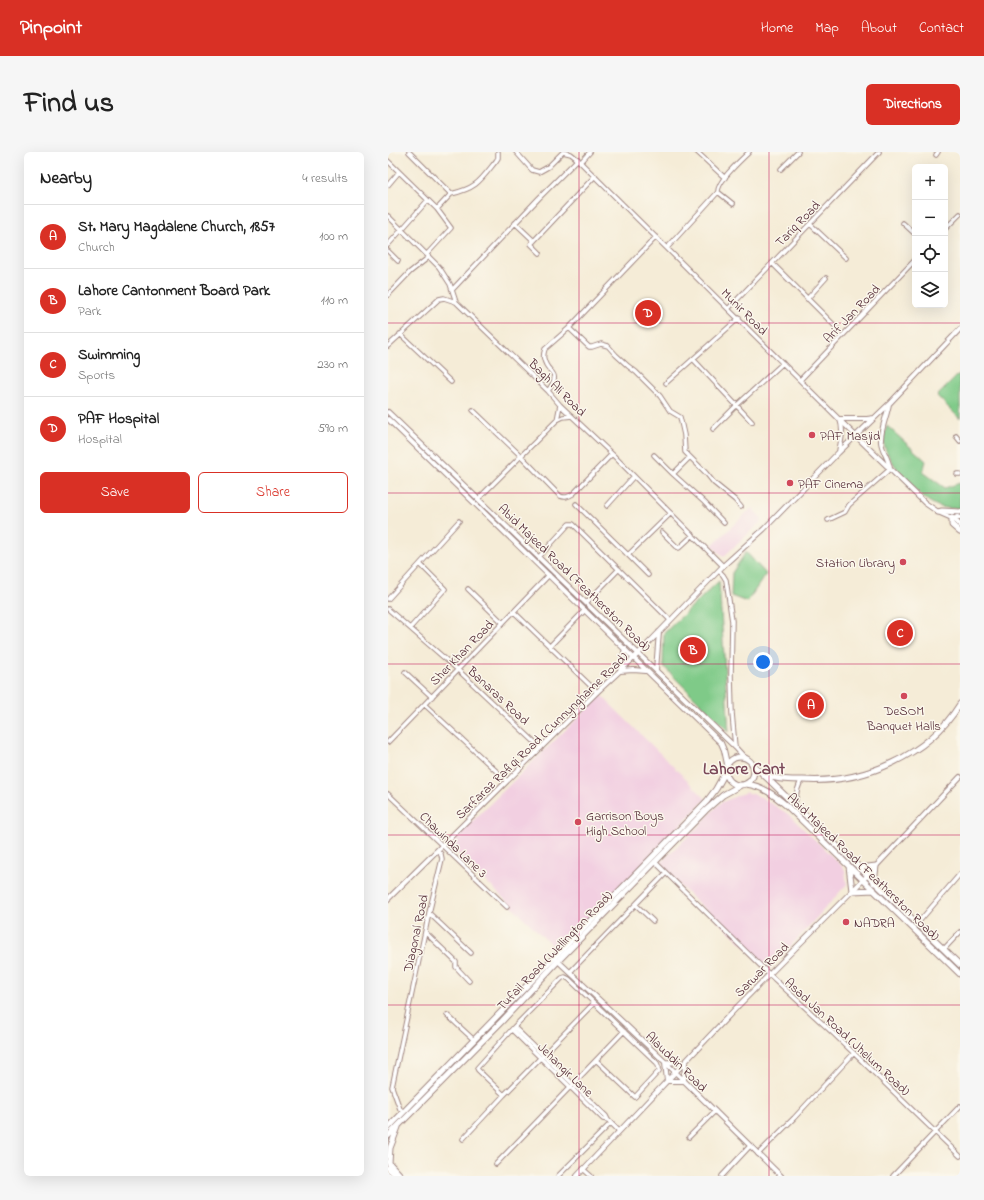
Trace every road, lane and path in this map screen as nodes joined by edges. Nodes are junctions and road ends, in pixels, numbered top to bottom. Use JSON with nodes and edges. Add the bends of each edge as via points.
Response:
{"nodes":[{"id":1,"x":409,"y":152,"type":"edge"},
{"id":2,"x":498,"y":152,"type":"edge"},
{"id":3,"x":516,"y":152,"type":"edge"},
{"id":4,"x":590,"y":152,"type":"edge"},
{"id":5,"x":697,"y":152,"type":"edge"},
{"id":6,"x":798,"y":152,"type":"edge"},
{"id":7,"x":879,"y":152,"type":"edge"},
{"id":8,"x":747,"y":153,"type":"edge"},
{"id":9,"x":388,"y":161,"type":"edge"},
{"id":10,"x":579,"y":161,"type":"junction"},
{"id":11,"x":781,"y":169,"type":"dead end"},
{"id":12,"x":399,"y":172,"type":"junction"},
{"id":13,"x":595,"y":176,"type":"junction"},
{"id":14,"x":724,"y":178,"type":"junction"},
{"id":15,"x":388,"y":185,"type":"edge"},
{"id":16,"x":718,"y":192,"type":"junction"},
{"id":17,"x":451,"y":194,"type":"junction"},
{"id":18,"x":428,"y":200,"type":"junction"},
{"id":19,"x":733,"y":204,"type":"dead end"},
{"id":20,"x":437,"y":209,"type":"junction"},
{"id":21,"x":960,"y":214,"type":"edge"},
{"id":22,"x":388,"y":216,"type":"edge"},
{"id":23,"x":515,"y":223,"type":"junction"},
{"id":24,"x":903,"y":223,"type":"dead end"},
{"id":25,"x":810,"y":224,"type":"junction"},
{"id":26,"x":948,"y":226,"type":"edge"},
{"id":27,"x":402,"y":230,"type":"junction"},
{"id":28,"x":912,"y":231,"type":"edge"},
{"id":29,"x":656,"y":236,"type":"junction"},
{"id":30,"x":534,"y":241,"type":"junction"},
{"id":31,"x":388,"y":245,"type":"edge"},
{"id":32,"x":667,"y":248,"type":"junction"},
{"id":33,"x":388,"y":251,"type":"edge"},
{"id":34,"x":540,"y":253,"type":"dead end"},
{"id":35,"x":428,"y":255,"type":"junction"},
{"id":36,"x":846,"y":258,"type":"dead end"},
{"id":37,"x":398,"y":261,"type":"dead end"},
{"id":38,"x":772,"y":263,"type":"junction"},
{"id":39,"x":912,"y":263,"type":"edge"},
{"id":40,"x":826,"y":278,"type":"dead end"},
{"id":41,"x":452,"y":290,"type":"junction"},
{"id":42,"x":388,"y":294,"type":"edge"},
{"id":43,"x":807,"y":299,"type":"junction"},
{"id":44,"x":456,"y":302,"type":"junction"},
{"id":45,"x":729,"y":308,"type":"junction"},
{"id":46,"x":739,"y":318,"type":"junction"},
{"id":47,"x":569,"y":328,"type":"junction"},
{"id":48,"x":838,"y":329,"type":"dead end"},
{"id":49,"x":960,"y":329,"type":"edge"},
{"id":50,"x":400,"y":334,"type":"junction"},
{"id":51,"x":388,"y":346,"type":"edge"},
{"id":52,"x":693,"y":359,"type":"junction"},
{"id":53,"x":783,"y":363,"type":"junction"},
{"id":54,"x":801,"y":379,"type":"junction"},
{"id":55,"x":451,"y":382,"type":"dead end"},
{"id":56,"x":666,"y":383,"type":"dead end"},
{"id":57,"x":548,"y":391,"type":"junction"},
{"id":58,"x":889,"y":404,"type":"junction"},
{"id":59,"x":560,"y":405,"type":"junction"},
{"id":60,"x":736,"y":406,"type":"junction"},
{"id":61,"x":473,"y":410,"type":"dead end"},
{"id":62,"x":388,"y":412,"type":"edge"},
{"id":63,"x":572,"y":416,"type":"junction"},
{"id":64,"x":874,"y":418,"type":"junction"},
{"id":65,"x":388,"y":419,"type":"edge"},
{"id":66,"x":840,"y":419,"type":"junction"},
{"id":67,"x":557,"y":420,"type":"junction"},
{"id":68,"x":752,"y":422,"type":"dead end"},
{"id":69,"x":713,"y":429,"type":"dead end"},
{"id":70,"x":856,"y":436,"type":"junction"},
{"id":71,"x":956,"y":436,"type":"dead end"},
{"id":72,"x":960,"y":441,"type":"edge"},
{"id":73,"x":839,"y":452,"type":"junction"},
{"id":74,"x":612,"y":454,"type":"junction"},
{"id":75,"x":654,"y":455,"type":"dead end"},
{"id":76,"x":521,"y":456,"type":"junction"},
{"id":77,"x":690,"y":457,"type":"junction"},
{"id":78,"x":890,"y":469,"type":"junction"},
{"id":79,"x":673,"y":474,"type":"junction"},
{"id":80,"x":634,"y":476,"type":"junction"},
{"id":81,"x":478,"y":499,"type":"junction"},
{"id":82,"x":576,"y":504,"type":"dead end"},
{"id":83,"x":607,"y":506,"type":"dead end"},
{"id":84,"x":741,"y":507,"type":"dead end"},
{"id":85,"x":938,"y":512,"type":"junction"},
{"id":86,"x":960,"y":512,"type":"edge"},
{"id":87,"x":671,"y":513,"type":"junction"},
{"id":88,"x":960,"y":518,"type":"edge"},
{"id":89,"x":953,"y":519,"type":"junction"},
{"id":90,"x":828,"y":520,"type":"dead end"},
{"id":91,"x":459,"y":521,"type":"dead end"},
{"id":92,"x":724,"y":523,"type":"dead end"},
{"id":93,"x":960,"y":525,"type":"edge"},
{"id":94,"x":662,"y":532,"type":"dead end"},
{"id":95,"x":960,"y":532,"type":"edge"},
{"id":96,"x":693,"y":535,"type":"junction"},
{"id":97,"x":628,"y":555,"type":"junction"},
{"id":98,"x":539,"y":557,"type":"junction"},
{"id":99,"x":420,"y":564,"type":"junction"},
{"id":100,"x":723,"y":566,"type":"junction"},
{"id":101,"x":619,"y":569,"type":"junction"},
{"id":102,"x":719,"y":570,"type":"junction"},
{"id":103,"x":549,"y":575,"type":"junction"},
{"id":104,"x":648,"y":575,"type":"dead end"},
{"id":105,"x":560,"y":578,"type":"junction"},
{"id":106,"x":557,"y":582,"type":"junction"},
{"id":107,"x":468,"y":589,"type":"dead end"},
{"id":108,"x":388,"y":599,"type":"edge"},
{"id":109,"x":586,"y":603,"type":"junction"},
{"id":110,"x":388,"y":609,"type":"edge"},
{"id":111,"x":585,"y":610,"type":"junction"},
{"id":112,"x":514,"y":612,"type":"junction"},
{"id":113,"x":670,"y":620,"type":"junction"},
{"id":114,"x":503,"y":623,"type":"junction"},
{"id":115,"x":410,"y":628,"type":"junction"},
{"id":116,"x":660,"y":632,"type":"junction"},
{"id":117,"x":550,"y":646,"type":"junction"},
{"id":118,"x":625,"y":648,"type":"junction"},
{"id":119,"x":638,"y":654,"type":"junction"},
{"id":120,"x":634,"y":658,"type":"junction"},
{"id":121,"x":458,"y":670,"type":"junction"},
{"id":122,"x":656,"y":670,"type":"junction"},
{"id":123,"x":620,"y":671,"type":"junction"},
{"id":124,"x":646,"y":671,"type":"junction"},
{"id":125,"x":405,"y":672,"type":"dead end"},
{"id":126,"x":597,"y":692,"type":"junction"},
{"id":127,"x":432,"y":697,"type":"junction"},
{"id":128,"x":960,"y":704,"type":"edge"},
{"id":129,"x":424,"y":705,"type":"junction"},
{"id":130,"x":388,"y":742,"type":"edge"},
{"id":131,"x":735,"y":747,"type":"junction"},
{"id":132,"x":541,"y":748,"type":"junction"},
{"id":133,"x":745,"y":758,"type":"junction"},
{"id":134,"x":727,"y":764,"type":"junction"},
{"id":135,"x":753,"y":765,"type":"junction"},
{"id":136,"x":726,"y":771,"type":"junction"},
{"id":137,"x":762,"y":773,"type":"junction"},
{"id":138,"x":959,"y":778,"type":"edge"},
{"id":139,"x":801,"y":780,"type":"junction"},
{"id":140,"x":507,"y":782,"type":"junction"},
{"id":141,"x":743,"y":784,"type":"junction"},
{"id":142,"x":388,"y":794,"type":"edge"},
{"id":143,"x":795,"y":804,"type":"junction"},
{"id":144,"x":442,"y":846,"type":"junction"},
{"id":145,"x":438,"y":851,"type":"junction"},
{"id":146,"x":655,"y":862,"type":"junction"},
{"id":147,"x":849,"y":866,"type":"junction"},
{"id":148,"x":876,"y":866,"type":"junction"},
{"id":149,"x":860,"y":868,"type":"junction"},
{"id":150,"x":665,"y":874,"type":"junction"},
{"id":151,"x":960,"y":874,"type":"edge"},
{"id":152,"x":865,"y":878,"type":"junction"},
{"id":153,"x":874,"y":883,"type":"junction"},
{"id":154,"x":874,"y":890,"type":"junction"},
{"id":155,"x":852,"y":891,"type":"junction"},
{"id":156,"x":388,"y":899,"type":"edge"},
{"id":157,"x":636,"y":905,"type":"junction"},
{"id":158,"x":507,"y":907,"type":"dead end"},
{"id":159,"x":429,"y":913,"type":"junction"},
{"id":160,"x":653,"y":921,"type":"dead end"},
{"id":161,"x":917,"y":924,"type":"junction"},
{"id":162,"x":425,"y":932,"type":"junction"},
{"id":163,"x":960,"y":932,"type":"edge"},
{"id":164,"x":944,"y":949,"type":"junction"},
{"id":165,"x":471,"y":953,"type":"dead end"},
{"id":166,"x":558,"y":961,"type":"junction"},
{"id":167,"x":960,"y":965,"type":"edge"},
{"id":168,"x":570,"y":972,"type":"junction"},
{"id":169,"x":960,"y":974,"type":"edge"},
{"id":170,"x":770,"y":975,"type":"junction"},
{"id":171,"x":469,"y":981,"type":"dead end"},
{"id":172,"x":594,"y":1004,"type":"junction"},
{"id":173,"x":447,"y":1015,"type":"dead end"},
{"id":174,"x":513,"y":1028,"type":"junction"},
{"id":175,"x":624,"y":1031,"type":"junction"},
{"id":176,"x":474,"y":1040,"type":"junction"},
{"id":177,"x":854,"y":1053,"type":"junction"},
{"id":178,"x":542,"y":1057,"type":"junction"},
{"id":179,"x":596,"y":1060,"type":"junction"},
{"id":180,"x":665,"y":1062,"type":"junction"},
{"id":181,"x":685,"y":1063,"type":"junction"},
{"id":182,"x":676,"y":1073,"type":"junction"},
{"id":183,"x":667,"y":1081,"type":"junction"},
{"id":184,"x":684,"y":1082,"type":"junction"},
{"id":185,"x":572,"y":1086,"type":"junction"},
{"id":186,"x":504,"y":1095,"type":"junction"},
{"id":187,"x":960,"y":1106,"type":"edge"},
{"id":188,"x":715,"y":1111,"type":"junction"},
{"id":189,"x":404,"y":1112,"type":"junction"},
{"id":190,"x":609,"y":1121,"type":"junction"},
{"id":191,"x":399,"y":1124,"type":"junction"},
{"id":192,"x":388,"y":1128,"type":"edge"},
{"id":193,"x":619,"y":1131,"type":"junction"},
{"id":194,"x":935,"y":1132,"type":"junction"},
{"id":195,"x":388,"y":1136,"type":"edge"},
{"id":196,"x":689,"y":1137,"type":"dead end"},
{"id":197,"x":463,"y":1138,"type":"dead end"},
{"id":198,"x":750,"y":1146,"type":"junction"},
{"id":199,"x":758,"y":1154,"type":"junction"},
{"id":200,"x":960,"y":1156,"type":"edge"},
{"id":201,"x":496,"y":1164,"type":"dead end"},
{"id":202,"x":388,"y":1165,"type":"edge"},
{"id":203,"x":583,"y":1169,"type":"junction"},
{"id":204,"x":724,"y":1175,"type":"edge"},
{"id":205,"x":396,"y":1176,"type":"edge"},
{"id":206,"x":401,"y":1176,"type":"edge"},
{"id":207,"x":558,"y":1176,"type":"edge"},
{"id":208,"x":576,"y":1176,"type":"edge"},
{"id":209,"x":591,"y":1176,"type":"edge"},
{"id":210,"x":781,"y":1176,"type":"edge"},
{"id":211,"x":893,"y":1176,"type":"edge"}],
"edges":[{"from":1,"to":17,"type":"street"},
{"from":2,"to":17,"type":"street","via":[[496,161],[476,185]]},
{"from":3,"to":10,"type":"street","name":"Munir Road","via":[[532,170],[539,172],[563,152],[571,154]]},
{"from":4,"to":10,"type":"street"},
{"from":5,"to":14,"type":"street"},
{"from":6,"to":11,"type":"street"},
{"from":7,"to":25,"type":"street","name":"Tariq Road"},
{"from":8,"to":14,"type":"street"},
{"from":9,"to":12,"type":"street"},
{"from":10,"to":13,"type":"street","name":"Munir Road"},
{"from":10,"to":23,"type":"street"},
{"from":12,"to":15,"type":"street"},
{"from":12,"to":18,"type":"street"},
{"from":13,"to":29,"type":"street","name":"Munir Road"},
{"from":13,"to":30,"type":"street"},
{"from":14,"to":16,"type":"street","via":[[717,188]]},
{"from":16,"to":19,"type":"street"},
{"from":16,"to":32,"type":"street"},
{"from":17,"to":20,"type":"street"},
{"from":18,"to":20,"type":"street"},
{"from":18,"to":27,"type":"street"},
{"from":20,"to":35,"type":"street","via":[[451,228]]},
{"from":21,"to":26,"type":"street"},
{"from":22,"to":27,"type":"street","name":"Bagh Ali Road"},
{"from":23,"to":30,"type":"street"},
{"from":23,"to":41,"type":"street"},
{"from":24,"to":28,"type":"street"},
{"from":25,"to":36,"type":"street"},
{"from":25,"to":38,"type":"street","name":"Tariq Road"},
{"from":27,"to":31,"type":"street"},
{"from":27,"to":35,"type":"street","name":"Bagh Ali Road"},
{"from":29,"to":32,"type":"street","name":"Munir Road"},
{"from":29,"to":47,"type":"street"},
{"from":30,"to":34,"type":"street","via":[[531,244]]},
{"from":32,"to":45,"type":"street","name":"Munir Road"},
{"from":33,"to":37,"type":"street"},
{"from":35,"to":41,"type":"street","name":"Bagh Ali Road","via":[[444,272]]},
{"from":35,"to":42,"type":"street"},
{"from":38,"to":43,"type":"street"},
{"from":38,"to":45,"type":"street","name":"Tariq Road"},
{"from":39,"to":54,"type":"street","name":"Arif Jan Road"},
{"from":40,"to":43,"type":"street"},
{"from":41,"to":44,"type":"street","name":"Bagh Ali Road"},
{"from":43,"to":48,"type":"street"},
{"from":44,"to":50,"type":"street","via":[[439,299]]},
{"from":44,"to":57,"type":"street","name":"Bagh Ali Road"},
{"from":45,"to":46,"type":"street","name":"Munir Road"},
{"from":46,"to":52,"type":"street"},
{"from":46,"to":53,"type":"street","name":"Munir Road"},
{"from":47,"to":57,"type":"street","via":[[545,349],[544,360],[555,377]]},
{"from":47,"to":77,"type":"street","via":[[589,347],[601,344],[608,346],[660,396],[670,411],[680,417],[685,452]]},
{"from":49,"to":58,"type":"street","name":"Sarfaraz Rafiqi Road (Cunnynghame Road)"},
{"from":50,"to":51,"type":"street"},
{"from":50,"to":55,"type":"street"},
{"from":52,"to":56,"type":"street"},
{"from":52,"to":60,"type":"street"},
{"from":53,"to":54,"type":"street","name":"Munir Road"},
{"from":53,"to":60,"type":"street"},
{"from":54,"to":66,"type":"street","name":"Munir Road"},
{"from":57,"to":59,"type":"street","name":"Bagh Ali Road"},
{"from":58,"to":64,"type":"street","name":"Sarfaraz Rafiqi Road (Cunnynghame Road)"},
{"from":58,"to":78,"type":"street","via":[[881,442]]},
{"from":59,"to":63,"type":"street","name":"Bagh Ali Road"},
{"from":59,"to":67,"type":"street"},
{"from":60,"to":68,"type":"street"},
{"from":60,"to":69,"type":"street"},
{"from":61,"to":76,"type":"street"},
{"from":62,"to":81,"type":"street","name":"Abid Majeed Road (Featherston Road)"},
{"from":63,"to":67,"type":"street"},
{"from":63,"to":74,"type":"street","name":"Bagh Ali Road"},
{"from":64,"to":66,"type":"street"},
{"from":64,"to":70,"type":"street","name":"Sarfaraz Rafiqi Road (Cunnynghame Road)"},
{"from":65,"to":103,"type":"street","name":"Abid Majeed Road (Featherston Road)"},
{"from":66,"to":70,"type":"street","name":"Munir Road"},
{"from":66,"to":73,"type":"street","via":[[843,434]]},
{"from":67,"to":76,"type":"street"},
{"from":70,"to":73,"type":"street","name":"Sarfaraz Rafiqi Road (Cunnynghame Road)"},
{"from":70,"to":78,"type":"street","name":"Munir Road"},
{"from":71,"to":72,"type":"street"},
{"from":73,"to":100,"type":"street","name":"Sarfaraz Rafiqi Road (Cunnynghame Road)","via":[[764,529]]},
{"from":74,"to":76,"type":"street","via":[[573,494],[564,498]]},
{"from":74,"to":80,"type":"street","name":"Bagh Ali Road"},
{"from":75,"to":79,"type":"street"},
{"from":76,"to":81,"type":"street"},
{"from":77,"to":79,"type":"street"},
{"from":77,"to":84,"type":"street","via":[[718,488]]},
{"from":78,"to":85,"type":"street","name":"Munir Road"},
{"from":78,"to":90,"type":"street","via":[[849,505],[845,512]]},
{"from":79,"to":92,"type":"street"},
{"from":80,"to":83,"type":"street"},
{"from":80,"to":87,"type":"street","name":"Bagh Ali Road"},
{"from":81,"to":98,"type":"street","name":"Abid Majeed Road (Featherston Road)"},
{"from":82,"to":97,"type":"street"},
{"from":85,"to":86,"type":"main road"},
{"from":85,"to":89,"type":"street","name":"Munir Road"},
{"from":87,"to":96,"type":"street","name":"Bagh Ali Road"},
{"from":87,"to":97,"type":"street"},
{"from":88,"to":89,"type":"street"},
{"from":89,"to":93,"type":"street","name":"Munir Road"},
{"from":89,"to":95,"type":"main road","via":[[952,525]]},
{"from":91,"to":99,"type":"street"},
{"from":94,"to":96,"type":"street","via":[[679,548]]},
{"from":96,"to":100,"type":"street","name":"Bagh Ali Road"},
{"from":97,"to":104,"type":"street"},
{"from":98,"to":101,"type":"street","via":[[569,524],[573,524]]},
{"from":98,"to":105,"type":"street","name":"Abid Majeed Road (Featherston Road)"},
{"from":99,"to":108,"type":"street"},
{"from":99,"to":115,"type":"street","via":[[445,589]]},
{"from":100,"to":102,"type":"street","name":"Sarfaraz Rafiqi Road (Cunnynghame Road)"},
{"from":101,"to":109,"type":"street"},
{"from":101,"to":113,"type":"street"},
{"from":102,"to":113,"type":"street","name":"Sarfaraz Rafiqi Road (Cunnynghame Road)"},
{"from":102,"to":131,"type":"street","via":[[726,580],[732,621]]},
{"from":103,"to":106,"type":"street","name":"Abid Majeed Road (Featherston Road)"},
{"from":103,"to":112,"type":"street","name":"Sher Khan Road"},
{"from":105,"to":106,"type":"street"},
{"from":105,"to":109,"type":"street","name":"Abid Majeed Road (Featherston Road)"},
{"from":106,"to":111,"type":"street","name":"Abid Majeed Road (Featherston Road)"},
{"from":107,"to":114,"type":"street"},
{"from":109,"to":119,"type":"street","name":"Abid Majeed Road (Featherston Road)"},
{"from":110,"to":115,"type":"street","name":"Banaras Road"},
{"from":111,"to":117,"type":"street"},
{"from":111,"to":118,"type":"street","name":"Abid Majeed Road (Featherston Road)"},
{"from":112,"to":114,"type":"street","name":"Sher Khan Road"},
{"from":112,"to":117,"type":"street"},
{"from":113,"to":116,"type":"street","name":"Sarfaraz Rafiqi Road (Cunnynghame Road)"},
{"from":114,"to":121,"type":"street","name":"Sher Khan Road"},
{"from":115,"to":121,"type":"street","name":"Banaras Road"},
{"from":116,"to":119,"type":"street","name":"Sarfaraz Rafiqi Road (Cunnynghame Road)"},
{"from":116,"to":122,"type":"street"},
{"from":117,"to":126,"type":"street"},
{"from":118,"to":120,"type":"street","name":"Abid Majeed Road (Featherston Road)"},
{"from":118,"to":123,"type":"street"},
{"from":119,"to":120,"type":"street","name":"Sarfaraz Rafiqi Road (Cunnynghame Road)"},
{"from":119,"to":122,"type":"street","name":"Abid Majeed Road (Featherston Road)"},
{"from":120,"to":123,"type":"street","name":"Sarfaraz Rafiqi Road (Cunnynghame Road)"},
{"from":120,"to":124,"type":"street","name":"Abid Majeed Road (Featherston Road)"},
{"from":121,"to":127,"type":"street","name":"Sher Khan Road"},
{"from":121,"to":132,"type":"street","name":"Banaras Road"},
{"from":122,"to":131,"type":"street","name":"Abid Majeed Road (Featherston Road)"},
{"from":123,"to":124,"type":"street"},
{"from":123,"to":126,"type":"street","name":"Sarfaraz Rafiqi Road (Cunnynghame Road)"},
{"from":124,"to":134,"type":"street","name":"Abid Majeed Road (Featherston Road)","via":[[721,742]]},
{"from":125,"to":127,"type":"street"},
{"from":126,"to":132,"type":"street","name":"Sarfaraz Rafiqi Road (Cunnynghame Road)"},
{"from":127,"to":129,"type":"street","name":"Sher Khan Road"},
{"from":128,"to":139,"type":"main road","via":[[930,739],[898,760],[851,777]]},
{"from":129,"to":130,"type":"street","name":"Sher Khan Road"},
{"from":129,"to":140,"type":"street"},
{"from":131,"to":133,"type":"street","name":"Abid Majeed Road (Featherston Road)"},
{"from":132,"to":140,"type":"street","name":"Sarfaraz Rafiqi Road (Cunnynghame Road)"},
{"from":133,"to":134,"type":"main road","via":[[735,757]]},
{"from":133,"to":135,"type":"main road"},
{"from":134,"to":136,"type":"main road"},
{"from":135,"to":137,"type":"main road","name":"Abid Majeed Road (Featherston Road)"},
{"from":135,"to":141,"type":"main road","via":[[753,776],[750,781]]},
{"from":136,"to":141,"type":"main road","via":[[729,780],[736,785]]},
{"from":136,"to":176,"type":"main road","name":"Tufail Road (Wellington Road)","via":[[707,801]]},
{"from":137,"to":139,"type":"main road","via":[[776,778]]},
{"from":137,"to":143,"type":"main road","name":"Abid Majeed Road (Featherston Road)"},
{"from":138,"to":148,"type":"street","name":"Sarwar Road"},
{"from":139,"to":143,"type":"street"},
{"from":140,"to":144,"type":"street","name":"Sarfaraz Rafiqi Road (Cunnynghame Road)"},
{"from":141,"to":146,"type":"main road","name":"Tufail Road (Wellington Road)","via":[[715,802]]},
{"from":141,"to":147,"type":"main road","name":"Abid Majeed Road (Featherston Road)","via":[[764,789],[775,796]]},
{"from":142,"to":144,"type":"street","name":"Chawinda Lane 3"},
{"from":143,"to":149,"type":"main road","name":"Abid Majeed Road (Featherston Road)"},
{"from":144,"to":145,"type":"street","name":"Sarfaraz Rafiqi Road (Cunnynghame Road)"},
{"from":144,"to":158,"type":"street","name":"Chawinda Lane 3"},
{"from":145,"to":156,"type":"street","name":"Sarfaraz Rafiqi Road (Cunnynghame Road)"},
{"from":145,"to":159,"type":"street","name":"Diagonal Road","via":[[442,859]]},
{"from":146,"to":150,"type":"street","name":"Asad Jan Road (Jhelum Road)"},
{"from":146,"to":166,"type":"main road","name":"Tufail Road (Wellington Road)"},
{"from":147,"to":152,"type":"main road","name":"Abid Majeed Road (Featherston Road)"},
{"from":147,"to":155,"type":"main road"},
{"from":148,"to":149,"type":"main road"},
{"from":148,"to":152,"type":"street","name":"Sarwar Road"},
{"from":148,"to":153,"type":"main road"},
{"from":149,"to":152,"type":"main road","name":"Abid Majeed Road (Featherston Road)"},
{"from":150,"to":157,"type":"street"},
{"from":150,"to":170,"type":"street","name":"Asad Jan Road (Jhelum Road)"},
{"from":151,"to":161,"type":"street"},
{"from":152,"to":153,"type":"main road","name":"Abid Majeed Road (Featherston Road)"},
{"from":152,"to":154,"type":"main road","name":"Abid Majeed Road (Featherston Road)"},
{"from":152,"to":155,"type":"street","name":"Sarwar Road"},
{"from":153,"to":161,"type":"main road","name":"Abid Majeed Road (Featherston Road)"},
{"from":154,"to":155,"type":"main road"},
{"from":154,"to":169,"type":"main road","name":"Abid Majeed Road (Featherston Road)"},
{"from":155,"to":170,"type":"street","name":"Sarwar Road"},
{"from":157,"to":160,"type":"street"},
{"from":157,"to":168,"type":"street"},
{"from":159,"to":162,"type":"street","name":"Diagonal Road"},
{"from":159,"to":165,"type":"street"},
{"from":161,"to":164,"type":"main road","name":"Abid Majeed Road (Featherston Road)"},
{"from":162,"to":171,"type":"street","via":[[456,962],[456,967]]},
{"from":162,"to":189,"type":"street","name":"Diagonal Road","via":[[392,1087]]},
{"from":163,"to":164,"type":"street"},
{"from":164,"to":167,"type":"main road","name":"Abid Majeed Road (Featherston Road)"},
{"from":166,"to":168,"type":"street","name":"Alauddin Road"},
{"from":166,"to":191,"type":"main road","name":"Tufail Road (Wellington Road)"},
{"from":168,"to":180,"type":"street","name":"Alauddin Road"},
{"from":170,"to":177,"type":"street","name":"Asad Jan Road (Jhelum Road)"},
{"from":170,"to":181,"type":"street","name":"Sarwar Road"},
{"from":172,"to":174,"type":"street","via":[[565,977]]},
{"from":172,"to":175,"type":"street"},
{"from":172,"to":178,"type":"street"},
{"from":173,"to":176,"type":"street"},
{"from":174,"to":178,"type":"street","name":"Jehangir Lane"},
{"from":174,"to":186,"type":"street","via":[[477,1068]]},
{"from":175,"to":179,"type":"street"},
{"from":175,"to":179,"type":"street","via":[[659,1065],[657,1074],[634,1097]]},
{"from":176,"to":189,"type":"main road","name":"Tufail Road (Wellington Road)"},
{"from":177,"to":194,"type":"street","name":"Asad Jan Road (Jhelum Road)"},
{"from":177,"to":199,"type":"street"},
{"from":178,"to":185,"type":"street","name":"Jehangir Lane"},
{"from":178,"to":186,"type":"street"},
{"from":179,"to":185,"type":"street"},
{"from":180,"to":181,"type":"street"},
{"from":180,"to":182,"type":"street","name":"Alauddin Road"},
{"from":180,"to":183,"type":"street"},
{"from":181,"to":182,"type":"street","name":"Sarwar Road"},
{"from":181,"to":184,"type":"street"},
{"from":182,"to":183,"type":"street","name":"Sarwar Road"},
{"from":182,"to":184,"type":"street","name":"Alauddin Road"},
{"from":183,"to":184,"type":"street"},
{"from":183,"to":193,"type":"street","name":"Sarwar Road"},
{"from":184,"to":188,"type":"street","name":"Alauddin Road"},
{"from":185,"to":190,"type":"street","name":"Jehangir Lane"},
{"from":185,"to":201,"type":"street"},
{"from":186,"to":197,"type":"street"},
{"from":187,"to":194,"type":"street"},
{"from":188,"to":196,"type":"street"},
{"from":188,"to":198,"type":"street","name":"Alauddin Road"},
{"from":189,"to":192,"type":"main road","name":"Tufail Road (Wellington Road)"},
{"from":190,"to":193,"type":"street","name":"Jehangir Lane"},
{"from":190,"to":207,"type":"street"},
{"from":191,"to":195,"type":"main road","name":"Tufail Road (Wellington Road)"},
{"from":191,"to":202,"type":"main road","via":[[391,1144]]},
{"from":193,"to":203,"type":"street","name":"Sarwar Road"},
{"from":194,"to":200,"type":"street","name":"Asad Jan Road (Jhelum Road)"},
{"from":194,"to":211,"type":"street"},
{"from":198,"to":199,"type":"street","name":"Alauddin Road"},
{"from":198,"to":204,"type":"street"},
{"from":199,"to":210,"type":"street","name":"Alauddin Road"},
{"from":202,"to":205,"type":"main road"},
{"from":202,"to":206,"type":"main road"},
{"from":203,"to":208,"type":"street","name":"Sarwar Road"},
{"from":203,"to":209,"type":"street"}]}
